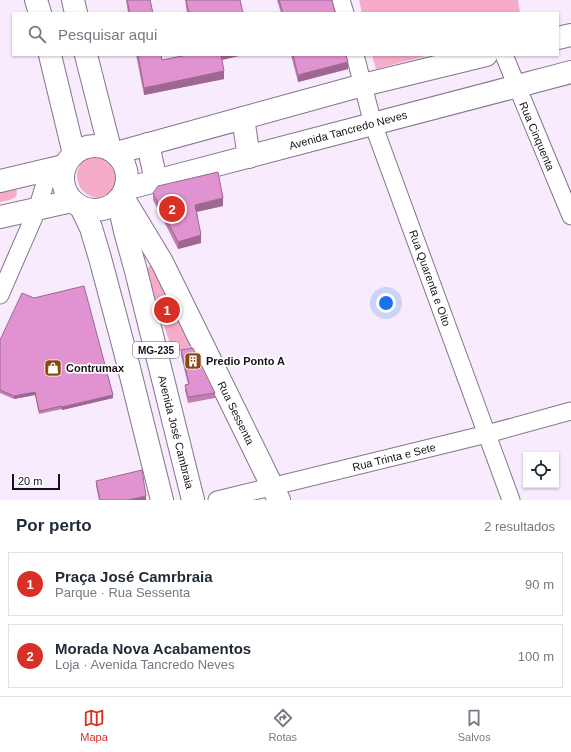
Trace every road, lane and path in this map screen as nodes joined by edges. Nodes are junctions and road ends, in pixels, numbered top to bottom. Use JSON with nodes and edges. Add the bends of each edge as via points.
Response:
{"nodes":[{"id":1,"x":36,"y":0,"type":"edge"},
{"id":2,"x":72,"y":0,"type":"edge"},
{"id":3,"x":342,"y":0,"type":"edge"},
{"id":4,"x":40,"y":12,"type":"edge"},
{"id":5,"x":76,"y":12,"type":"edge"},
{"id":6,"x":345,"y":12,"type":"edge"},
{"id":7,"x":571,"y":35,"type":"edge"},
{"id":8,"x":559,"y":38,"type":"edge"},
{"id":9,"x":50,"y":56,"type":"edge"},
{"id":10,"x":86,"y":56,"type":"edge"},
{"id":11,"x":355,"y":56,"type":"edge"},
{"id":12,"x":482,"y":56,"type":"edge"},
{"id":13,"x":504,"y":56,"type":"edge"},
{"id":14,"x":571,"y":72,"type":"edge"},
{"id":15,"x":363,"y":85,"type":"junction"},
{"id":16,"x":516,"y":86,"type":"junction"},
{"id":17,"x":243,"y":118,"type":"junction"},
{"id":18,"x":374,"y":124,"type":"junction"},
{"id":19,"x":148,"y":144,"type":"junction"},
{"id":20,"x":113,"y":151,"type":"junction"},
{"id":21,"x":249,"y":157,"type":"junction"},
{"id":22,"x":62,"y":163,"type":"junction"},
{"id":23,"x":0,"y":181,"type":"edge"},
{"id":24,"x":156,"y":181,"type":"junction"},
{"id":25,"x":122,"y":195,"type":"junction"},
{"id":26,"x":77,"y":204,"type":"junction"},
{"id":27,"x":37,"y":210,"type":"junction"},
{"id":28,"x":571,"y":216,"type":"edge"},
{"id":29,"x":0,"y":218,"type":"edge"},
{"id":30,"x":162,"y":262,"type":"junction"},
{"id":31,"x":136,"y":272,"type":"junction"},
{"id":32,"x":0,"y":295,"type":"edge"},
{"id":33,"x":571,"y":410,"type":"edge"},
{"id":34,"x":487,"y":434,"type":"junction"},
{"id":35,"x":275,"y":493,"type":"edge"},
{"id":36,"x":162,"y":500,"type":"edge"},
{"id":37,"x":193,"y":500,"type":"edge"},
{"id":38,"x":217,"y":500,"type":"edge"},
{"id":39,"x":511,"y":500,"type":"edge"}],
"edges":[{"from":1,"to":4,"type":"street"},
{"from":2,"to":5,"type":"street"},
{"from":3,"to":6,"type":"street"},
{"from":7,"to":8,"type":"street"},
{"from":9,"to":22,"type":"street"},
{"from":10,"to":20,"type":"street"},
{"from":11,"to":15,"type":"street","name":"Rua Quarenta e Oito"},
{"from":12,"to":15,"type":"street"},
{"from":13,"to":16,"type":"street","name":"Rua Cinquenta"},
{"from":14,"to":16,"type":"street","name":"Avenida Tancredo Neves"},
{"from":15,"to":17,"type":"street"},
{"from":15,"to":18,"type":"street","name":"Rua Quarenta e Oito"},
{"from":16,"to":18,"type":"street","name":"Avenida Tancredo Neves"},
{"from":16,"to":28,"type":"street","name":"Rua Cinquenta"},
{"from":17,"to":19,"type":"street"},
{"from":17,"to":21,"type":"street"},
{"from":18,"to":21,"type":"street","name":"Avenida Tancredo Neves"},
{"from":18,"to":34,"type":"street","name":"Rua Quarenta e Oito"},
{"from":19,"to":20,"type":"street"},
{"from":19,"to":24,"type":"street"},
{"from":20,"to":22,"type":"street","via":[[99,145],[90,146],[77,151]]},
{"from":20,"to":25,"type":"street","via":[[123,160],[127,170],[128,180]]},
{"from":21,"to":24,"type":"street","name":"Avenida Tancredo Neves"},
{"from":22,"to":23,"type":"street"},
{"from":22,"to":26,"type":"street","via":[[66,194]]},
{"from":22,"to":27,"type":"street"},
{"from":24,"to":25,"type":"street","name":"Avenida Tancredo Neves"},
{"from":25,"to":26,"type":"street","via":[[114,205],[104,209],[91,210]]},
{"from":25,"to":30,"type":"street","name":"Rua Sessenta"},
{"from":25,"to":31,"type":"street","name":"Avenida José Cambraia","number":"MG-235","via":[[125,231]]},
{"from":26,"to":27,"type":"street"},
{"from":26,"to":36,"type":"street","number":"MG-235","via":[[91,228],[102,265]]},
{"from":27,"to":29,"type":"street"},
{"from":27,"to":32,"type":"street"},
{"from":30,"to":31,"type":"street","via":[[149,262]]},
{"from":30,"to":35,"type":"street","name":"Rua Sessenta"},
{"from":31,"to":37,"type":"street","name":"Avenida José Cambraia","number":"MG-235"},
{"from":33,"to":34,"type":"street","name":"Rua Trinta e Sete"},
{"from":34,"to":35,"type":"street","name":"Rua Trinta e Sete"},
{"from":34,"to":39,"type":"street","name":"Rua Quarenta e Oito"},
{"from":35,"to":38,"type":"street","name":"Rua Trinta e Sete"}]}
